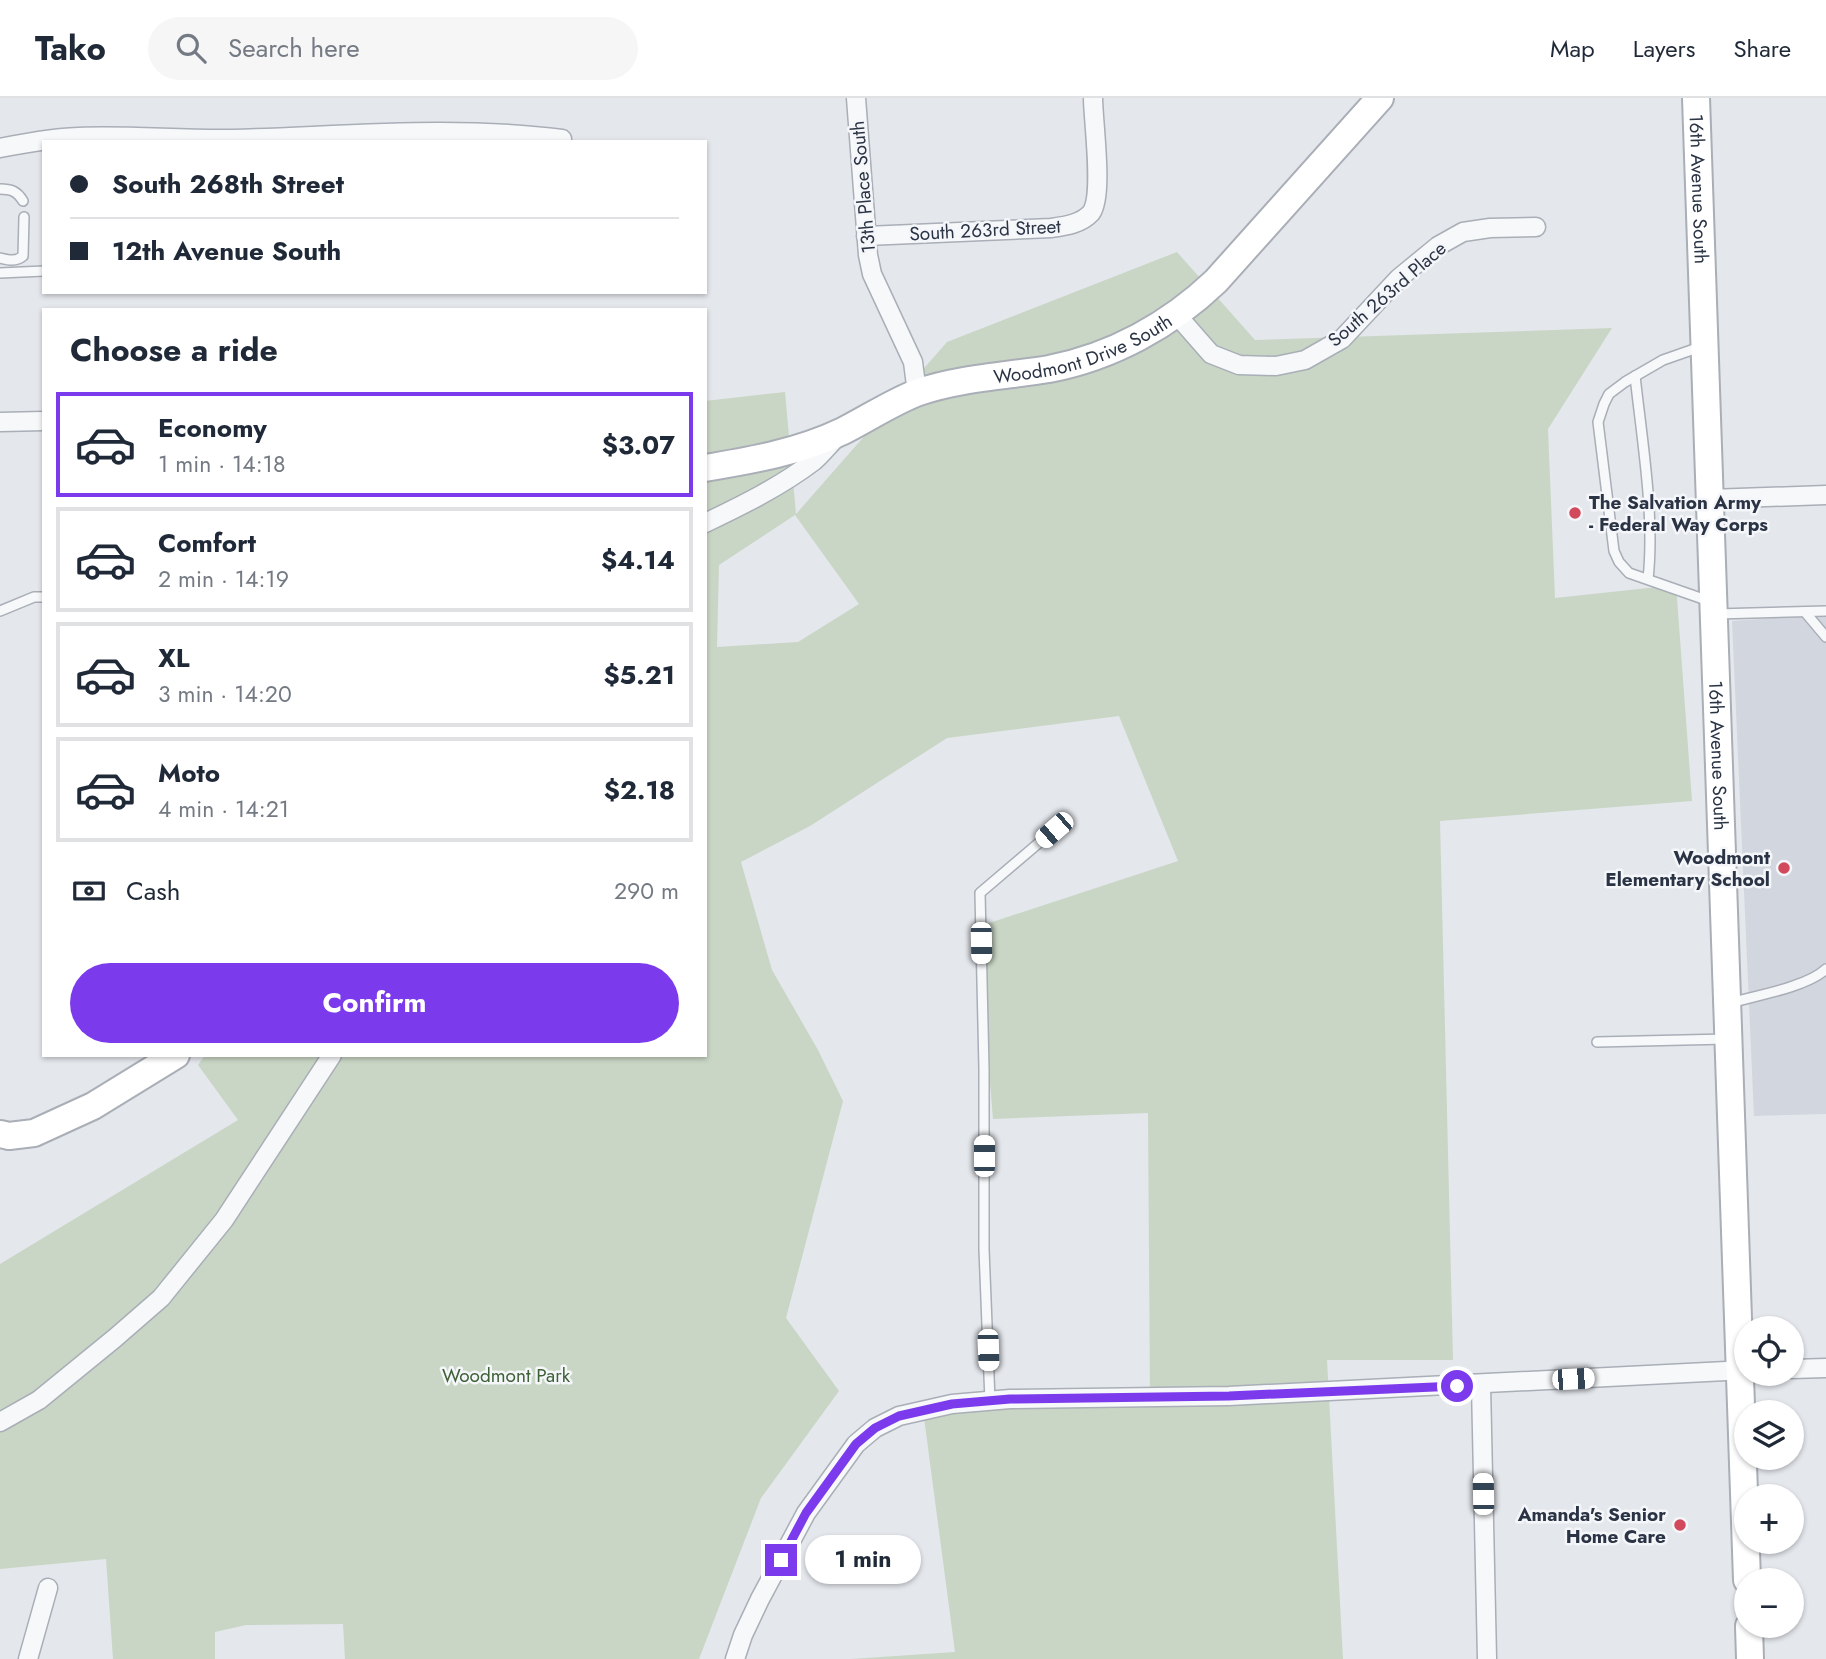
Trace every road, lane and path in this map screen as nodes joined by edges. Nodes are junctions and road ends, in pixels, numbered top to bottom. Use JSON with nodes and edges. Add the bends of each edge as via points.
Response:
{"nodes":[{"id":1,"x":856,"y":98,"type":"edge"},
{"id":2,"x":1093,"y":98,"type":"edge"},
{"id":3,"x":1380,"y":98,"type":"edge"},
{"id":4,"x":1696,"y":98,"type":"edge"},
{"id":5,"x":562,"y":139,"type":"dead end"},
{"id":6,"x":49,"y":140,"type":"edge"},
{"id":7,"x":42,"y":141,"type":"edge"},
{"id":8,"x":0,"y":148,"type":"edge"},
{"id":9,"x":0,"y":189,"type":"edge"},
{"id":10,"x":23,"y":201,"type":"dead end"},
{"id":11,"x":24,"y":217,"type":"dead end"},
{"id":12,"x":1536,"y":226,"type":"dead end"},
{"id":13,"x":866,"y":236,"type":"junction"},
{"id":14,"x":0,"y":258,"type":"edge"},
{"id":15,"x":42,"y":271,"type":"edge"},
{"id":16,"x":0,"y":273,"type":"edge"},
{"id":17,"x":1176,"y":314,"type":"junction"},
{"id":18,"x":1705,"y":346,"type":"junction"},
{"id":19,"x":1635,"y":376,"type":"junction"},
{"id":20,"x":917,"y":393,"type":"junction"},
{"id":21,"x":42,"y":421,"type":"edge"},
{"id":22,"x":0,"y":422,"type":"edge"},
{"id":23,"x":841,"y":432,"type":"junction"},
{"id":24,"x":707,"y":468,"type":"edge"},
{"id":25,"x":1826,"y":495,"type":"edge"},
{"id":26,"x":1710,"y":499,"type":"junction"},
{"id":27,"x":707,"y":522,"type":"edge"},
{"id":28,"x":1648,"y":579,"type":"junction"},
{"id":29,"x":42,"y":597,"type":"edge"},
{"id":30,"x":1714,"y":608,"type":"junction"},
{"id":31,"x":0,"y":611,"type":"edge"},
{"id":32,"x":1826,"y":611,"type":"edge"},
{"id":33,"x":1805,"y":612,"type":"junction"},
{"id":34,"x":1826,"y":637,"type":"edge"},
{"id":35,"x":1054,"y":830,"type":"dead end"},
{"id":36,"x":1826,"y":969,"type":"edge"},
{"id":37,"x":1728,"y":1004,"type":"junction"},
{"id":38,"x":1729,"y":1039,"type":"junction"},
{"id":39,"x":1597,"y":1042,"type":"dead end"},
{"id":40,"x":173,"y":1057,"type":"edge"},
{"id":41,"x":331,"y":1057,"type":"edge"},
{"id":42,"x":3,"y":1136,"type":"edge"},
{"id":43,"x":1741,"y":1316,"type":"edge"},
{"id":44,"x":1826,"y":1368,"type":"edge"},
{"id":45,"x":1804,"y":1369,"type":"edge"},
{"id":46,"x":1734,"y":1371,"type":"edge"},
{"id":47,"x":1480,"y":1385,"type":"junction"},
{"id":48,"x":1743,"y":1386,"type":"edge"},
{"id":49,"x":990,"y":1401,"type":"junction"},
{"id":50,"x":0,"y":1422,"type":"edge"},
{"id":51,"x":1747,"y":1568,"type":"edge"},
{"id":52,"x":48,"y":1588,"type":"dead end"},
{"id":53,"x":1749,"y":1638,"type":"edge"},
{"id":54,"x":27,"y":1659,"type":"edge"},
{"id":55,"x":735,"y":1659,"type":"edge"},
{"id":56,"x":1487,"y":1659,"type":"edge"},
{"id":57,"x":1750,"y":1659,"type":"edge"}],
"edges":[{"from":1,"to":13,"type":"street","name":"13th Place South"},
{"from":2,"to":13,"type":"street","name":"South 263rd Street","via":[[1096,203],[1083,219],[1062,226]]},
{"from":3,"to":17,"type":"main road","name":"Woodmont Drive South","via":[[1216,281]]},
{"from":4,"to":18,"type":"main road","name":"16th Avenue South"},
{"from":5,"to":6,"type":"street","via":[[376,132]]},
{"from":7,"to":8,"type":"street"},
{"from":9,"to":10,"type":"lane","via":[[10,189]]},
{"from":11,"to":14,"type":"lane","via":[[23,256]]},
{"from":12,"to":17,"type":"street","name":"South 263rd Place","via":[[1463,232],[1438,246],[1399,278],[1342,339],[1305,360],[1276,366],[1239,365],[1211,354]]},
{"from":13,"to":20,"type":"street","name":"13th Place South","via":[[872,274],[913,362]]},
{"from":15,"to":16,"type":"lane"},
{"from":17,"to":20,"type":"main road","name":"Woodmont Drive South","via":[[1094,357]]},
{"from":18,"to":19,"type":"lane","via":[[1663,360]]},
{"from":18,"to":26,"type":"main road","name":"16th Avenue South"},
{"from":19,"to":28,"type":"lane","via":[[1647,485]]},
{"from":19,"to":28,"type":"lane","via":[[1609,394],[1598,422],[1614,551],[1629,573]]},
{"from":20,"to":23,"type":"main road","name":"Woodmont Drive South"},
{"from":21,"to":22,"type":"street"},
{"from":23,"to":24,"type":"main road","name":"Woodmont Drive South","via":[[801,449]]},
{"from":23,"to":27,"type":"street","via":[[816,459]]},
{"from":25,"to":26,"type":"street"},
{"from":26,"to":30,"type":"main road","name":"16th Avenue South"},
{"from":28,"to":30,"type":"lane"},
{"from":29,"to":31,"type":"lane"},
{"from":30,"to":33,"type":"lane"},
{"from":30,"to":37,"type":"main road","name":"16th Avenue South"},
{"from":32,"to":33,"type":"lane"},
{"from":33,"to":34,"type":"lane"},
{"from":35,"to":49,"type":"lane","via":[[980,893]]},
{"from":36,"to":37,"type":"lane","via":[[1804,982]]},
{"from":37,"to":38,"type":"main road","name":"16th Avenue South"},
{"from":38,"to":39,"type":"lane"},
{"from":38,"to":43,"type":"main road","name":"16th Avenue South"},
{"from":40,"to":42,"type":"main road","via":[[93,1106],[34,1133]]},
{"from":41,"to":50,"type":"street","via":[[224,1220],[161,1298],[39,1400]]},
{"from":44,"to":45,"type":"street"},
{"from":46,"to":47,"type":"street"},
{"from":47,"to":49,"type":"street"},
{"from":47,"to":56,"type":"street"},
{"from":48,"to":51,"type":"main road","name":"16th Avenue South"},
{"from":49,"to":55,"type":"street","via":[[899,1416],[856,1444],[806,1513],[760,1599]]},
{"from":52,"to":54,"type":"street"},
{"from":53,"to":57,"type":"main road"}]}
